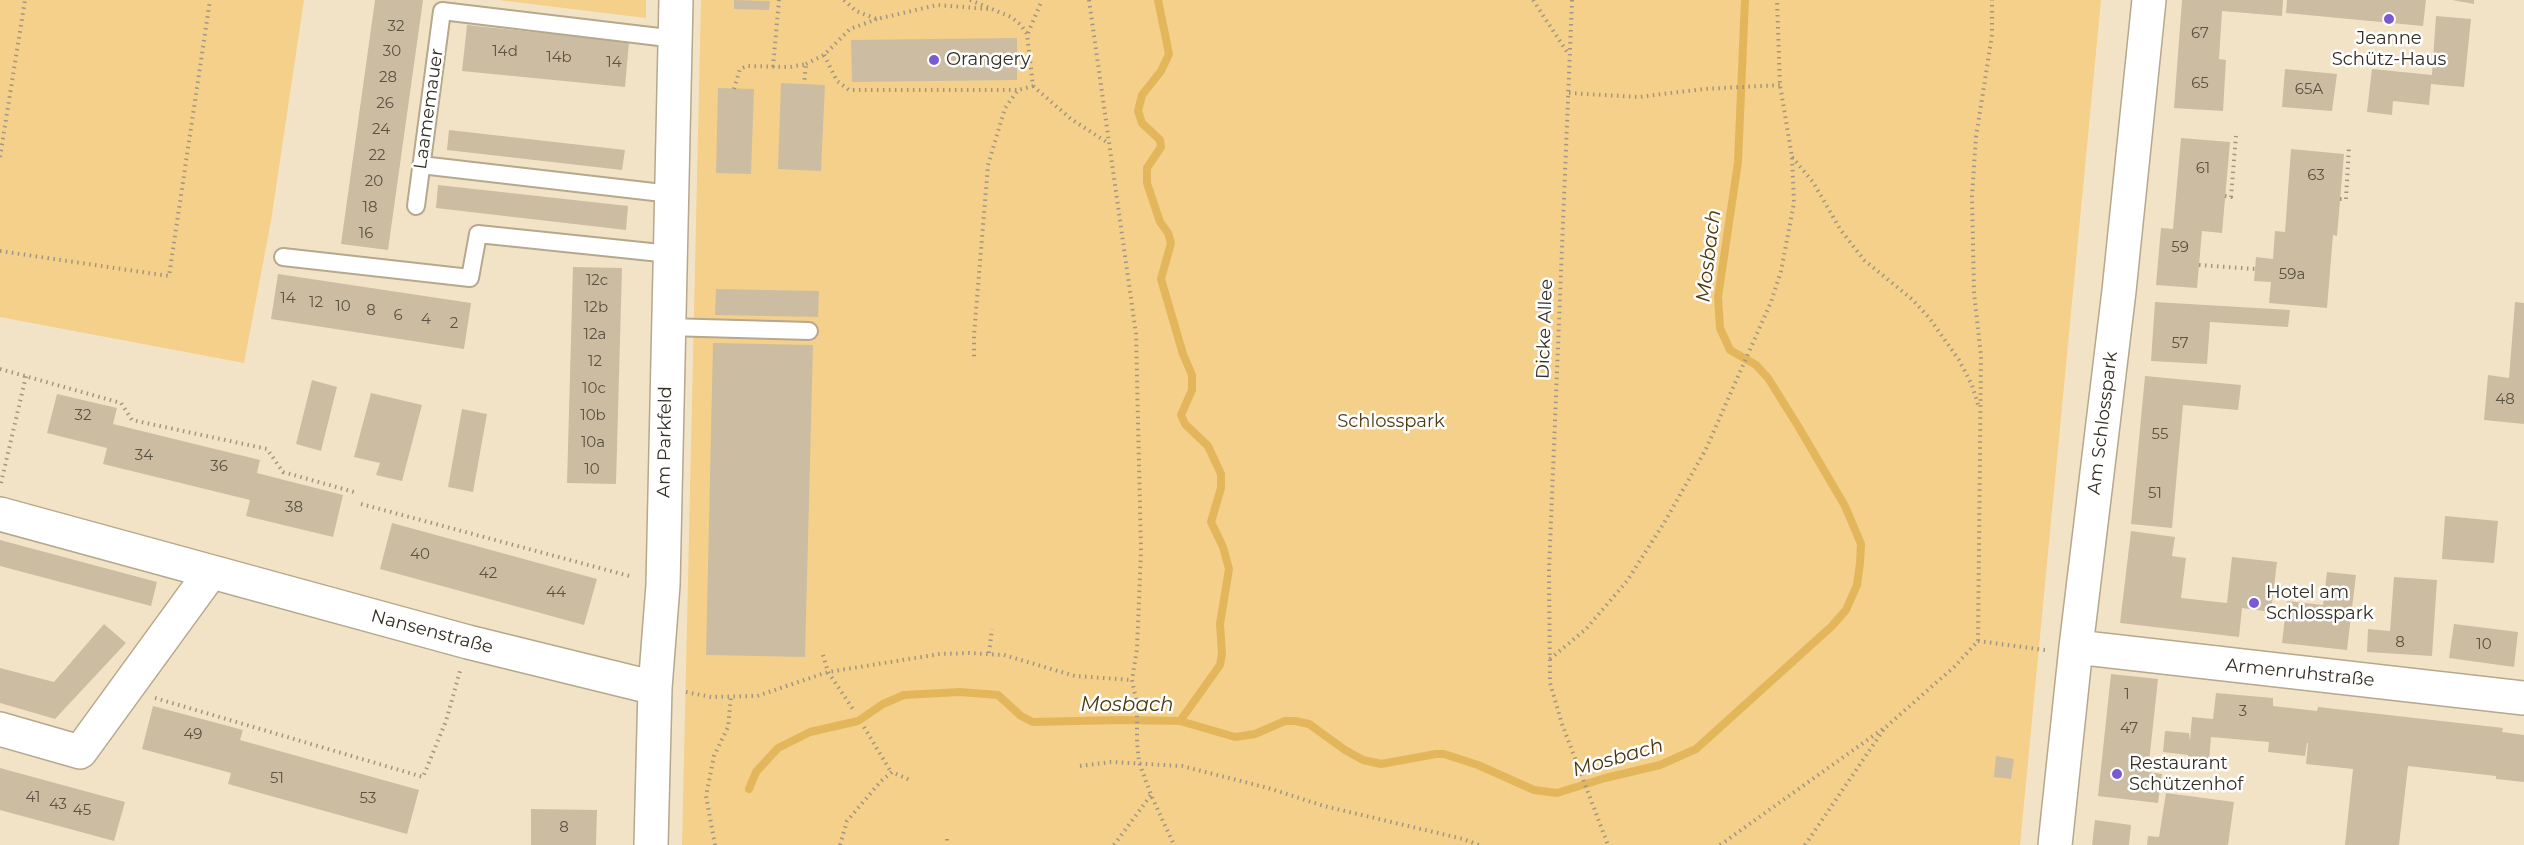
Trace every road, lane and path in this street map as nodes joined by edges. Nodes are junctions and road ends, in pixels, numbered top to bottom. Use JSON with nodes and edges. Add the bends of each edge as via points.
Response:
{"nodes":[{"id":1,"x":25,"y":0,"type":"edge"},
{"id":2,"x":210,"y":0,"type":"edge"},
{"id":3,"x":676,"y":0,"type":"edge"},
{"id":4,"x":779,"y":0,"type":"edge"},
{"id":5,"x":844,"y":0,"type":"edge"},
{"id":6,"x":970,"y":0,"type":"edge"},
{"id":7,"x":1042,"y":0,"type":"edge"},
{"id":8,"x":1089,"y":0,"type":"edge"},
{"id":9,"x":1533,"y":0,"type":"edge"},
{"id":10,"x":1572,"y":0,"type":"edge"},
{"id":11,"x":1777,"y":0,"type":"edge"},
{"id":12,"x":1992,"y":0,"type":"edge"},
{"id":13,"x":2149,"y":0,"type":"edge"},
{"id":14,"x":994,"y":10,"type":"junction"},
{"id":15,"x":877,"y":19,"type":"junction"},
{"id":16,"x":1027,"y":34,"type":"junction"},
{"id":17,"x":676,"y":39,"type":"junction"},
{"id":18,"x":824,"y":56,"type":"junction"},
{"id":19,"x":1569,"y":56,"type":"junction"},
{"id":20,"x":806,"y":64,"type":"junction"},
{"id":21,"x":773,"y":67,"type":"junction"},
{"id":22,"x":804,"y":84,"type":"dead end"},
{"id":23,"x":1780,"y":85,"type":"junction"},
{"id":24,"x":1033,"y":86,"type":"junction"},
{"id":25,"x":734,"y":89,"type":"dead end"},
{"id":26,"x":1018,"y":90,"type":"junction"},
{"id":27,"x":1569,"y":93,"type":"junction"},
{"id":28,"x":2236,"y":136,"type":"dead end"},
{"id":29,"x":1108,"y":143,"type":"junction"},
{"id":30,"x":2349,"y":146,"type":"dead end"},
{"id":31,"x":0,"y":157,"type":"edge"},
{"id":32,"x":1792,"y":157,"type":"junction"},
{"id":33,"x":421,"y":165,"type":"junction"},
{"id":34,"x":671,"y":194,"type":"junction"},
{"id":35,"x":2225,"y":196,"type":"dead end"},
{"id":36,"x":2340,"y":199,"type":"dead end"},
{"id":37,"x":416,"y":206,"type":"dead end"},
{"id":38,"x":0,"y":250,"type":"edge"},
{"id":39,"x":670,"y":254,"type":"junction"},
{"id":40,"x":283,"y":257,"type":"dead end"},
{"id":41,"x":2199,"y":265,"type":"dead end"},
{"id":42,"x":2255,"y":269,"type":"dead end"},
{"id":43,"x":667,"y":327,"type":"junction"},
{"id":44,"x":809,"y":331,"type":"dead end"},
{"id":45,"x":974,"y":357,"type":"dead end"},
{"id":46,"x":0,"y":369,"type":"edge"},
{"id":47,"x":26,"y":376,"type":"junction"},
{"id":48,"x":1981,"y":413,"type":"junction"},
{"id":49,"x":0,"y":488,"type":"edge"},
{"id":50,"x":354,"y":492,"type":"dead end"},
{"id":51,"x":361,"y":504,"type":"dead end"},
{"id":52,"x":0,"y":514,"type":"edge"},
{"id":53,"x":211,"y":572,"type":"junction"},
{"id":54,"x":663,"y":585,"type":"junction"},
{"id":55,"x":992,"y":629,"type":"dead end"},
{"id":56,"x":1978,"y":641,"type":"junction"},
{"id":57,"x":468,"y":642,"type":"junction"},
{"id":58,"x":2076,"y":647,"type":"junction"},
{"id":59,"x":989,"y":653,"type":"junction"},
{"id":60,"x":823,"y":655,"type":"dead end"},
{"id":61,"x":1550,"y":659,"type":"junction"},
{"id":62,"x":828,"y":672,"type":"junction"},
{"id":63,"x":1132,"y":680,"type":"junction"},
{"id":64,"x":655,"y":688,"type":"junction"},
{"id":65,"x":126,"y":689,"type":"junction"},
{"id":66,"x":731,"y":697,"type":"junction"},
{"id":67,"x":2524,"y":698,"type":"edge"},
{"id":68,"x":853,"y":709,"type":"dead end"},
{"id":69,"x":1887,"y":726,"type":"junction"},
{"id":70,"x":864,"y":727,"type":"dead end"},
{"id":71,"x":0,"y":729,"type":"edge"},
{"id":72,"x":1139,"y":762,"type":"junction"},
{"id":73,"x":1080,"y":766,"type":"dead end"},
{"id":74,"x":892,"y":772,"type":"junction"},
{"id":75,"x":912,"y":781,"type":"dead end"},
{"id":76,"x":1151,"y":795,"type":"junction"},
{"id":77,"x":947,"y":839,"type":"dead end"},
{"id":78,"x":651,"y":845,"type":"edge"},
{"id":79,"x":715,"y":845,"type":"edge"},
{"id":80,"x":840,"y":845,"type":"edge"},
{"id":81,"x":947,"y":845,"type":"edge"},
{"id":82,"x":1114,"y":845,"type":"edge"},
{"id":83,"x":1174,"y":845,"type":"edge"},
{"id":84,"x":1479,"y":845,"type":"edge"},
{"id":85,"x":1608,"y":845,"type":"edge"},
{"id":86,"x":1720,"y":845,"type":"edge"},
{"id":87,"x":1805,"y":845,"type":"edge"},
{"id":88,"x":2055,"y":845,"type":"edge"}],
"edges":[{"from":1,"to":31,"type":"path"},
{"from":2,"to":38,"type":"path","via":[[169,276]]},
{"from":3,"to":17,"type":"street","name":"Am Parkfeld"},
{"from":4,"to":21,"type":"path"},
{"from":5,"to":15,"type":"path"},
{"from":6,"to":14,"type":"path"},
{"from":7,"to":16,"type":"path"},
{"from":8,"to":29,"type":"path"},
{"from":9,"to":19,"type":"path"},
{"from":10,"to":19,"type":"path","name":"Dicke Allee"},
{"from":11,"to":23,"type":"path"},
{"from":12,"to":48,"type":"path","via":[[1992,34],[1976,137],[1972,196]]},
{"from":13,"to":58,"type":"street","name":"Am Schlosspark","via":[[2118,302]]},
{"from":14,"to":15,"type":"path","via":[[937,5]]},
{"from":14,"to":16,"type":"path","via":[[1011,17]]},
{"from":15,"to":18,"type":"path","via":[[850,29]]},
{"from":16,"to":24,"type":"path"},
{"from":17,"to":33,"type":"lane","name":"Laamemauer","via":[[442,11]]},
{"from":17,"to":34,"type":"street","name":"Am Parkfeld"},
{"from":18,"to":20,"type":"path"},
{"from":18,"to":26,"type":"path","via":[[837,81],[849,90]]},
{"from":19,"to":27,"type":"path","name":"Dicke Allee"},
{"from":20,"to":21,"type":"path"},
{"from":20,"to":22,"type":"path"},
{"from":21,"to":25,"type":"path","via":[[740,69]]},
{"from":23,"to":27,"type":"path","via":[[1638,97]]},
{"from":23,"to":32,"type":"path"},
{"from":24,"to":26,"type":"path"},
{"from":24,"to":29,"type":"path","via":[[1071,119]]},
{"from":26,"to":45,"type":"path","via":[[1005,108],[988,165]]},
{"from":27,"to":61,"type":"path","name":"Dicke Allee","via":[[1549,570]]},
{"from":28,"to":35,"type":"path","via":[[2231,197]]},
{"from":29,"to":63,"type":"path","via":[[1136,334],[1141,550]]},
{"from":30,"to":36,"type":"path","via":[[2346,199]]},
{"from":32,"to":48,"type":"path","via":[[1864,260],[1930,319],[1959,360]]},
{"from":32,"to":61,"type":"path","via":[[1794,203],[1781,271],[1752,346],[1690,477],[1627,581],[1586,629]]},
{"from":33,"to":34,"type":"lane"},
{"from":33,"to":37,"type":"lane","name":"Laamemauer"},
{"from":34,"to":39,"type":"street","name":"Am Parkfeld"},
{"from":39,"to":40,"type":"lane","via":[[478,234],[470,278]]},
{"from":39,"to":43,"type":"street","name":"Am Parkfeld"},
{"from":41,"to":42,"type":"path"},
{"from":43,"to":44,"type":"lane"},
{"from":43,"to":54,"type":"street","name":"Am Parkfeld"},
{"from":46,"to":47,"type":"path"},
{"from":47,"to":49,"type":"path"},
{"from":47,"to":50,"type":"path","via":[[121,403],[132,420],[267,449],[283,472]]},
{"from":48,"to":56,"type":"path"},
{"from":51,"to":54,"type":"path"},
{"from":52,"to":53,"type":"street","name":"Nansenstraße"},
{"from":53,"to":57,"type":"street","name":"Nansenstraße"},
{"from":53,"to":65,"type":"street"},
{"from":54,"to":64,"type":"street","name":"Am Parkfeld"},
{"from":55,"to":59,"type":"path"},
{"from":56,"to":58,"type":"path","via":[[2040,650]]},
{"from":56,"to":69,"type":"path"},
{"from":57,"to":64,"type":"street","name":"Nansenstraße"},
{"from":57,"to":65,"type":"path","via":[[446,722],[423,777]]},
{"from":58,"to":67,"type":"street","name":"Armenruhstraße"},
{"from":58,"to":88,"type":"street","name":"Am Schlosspark"},
{"from":59,"to":62,"type":"path","via":[[940,654]]},
{"from":59,"to":63,"type":"path","via":[[1075,676]]},
{"from":60,"to":62,"type":"path"},
{"from":61,"to":85,"type":"path","name":"Dicke Allee","via":[[1550,683]]},
{"from":62,"to":66,"type":"path","via":[[757,696]]},
{"from":62,"to":68,"type":"path"},
{"from":63,"to":72,"type":"path"},
{"from":64,"to":66,"type":"path"},
{"from":64,"to":78,"type":"street","name":"Am Parkfeld"},
{"from":65,"to":71,"type":"street","via":[[80,752]]},
{"from":66,"to":79,"type":"path","via":[[728,727],[714,756],[706,795]]},
{"from":69,"to":86,"type":"path"},
{"from":69,"to":87,"type":"path"},
{"from":70,"to":74,"type":"path"},
{"from":72,"to":73,"type":"path"},
{"from":72,"to":76,"type":"path"},
{"from":72,"to":84,"type":"path","via":[[1225,776]]},
{"from":74,"to":75,"type":"path"},
{"from":74,"to":80,"type":"path","via":[[847,821]]},
{"from":76,"to":82,"type":"path"},
{"from":76,"to":83,"type":"path"},
{"from":77,"to":81,"type":"path"}]}
